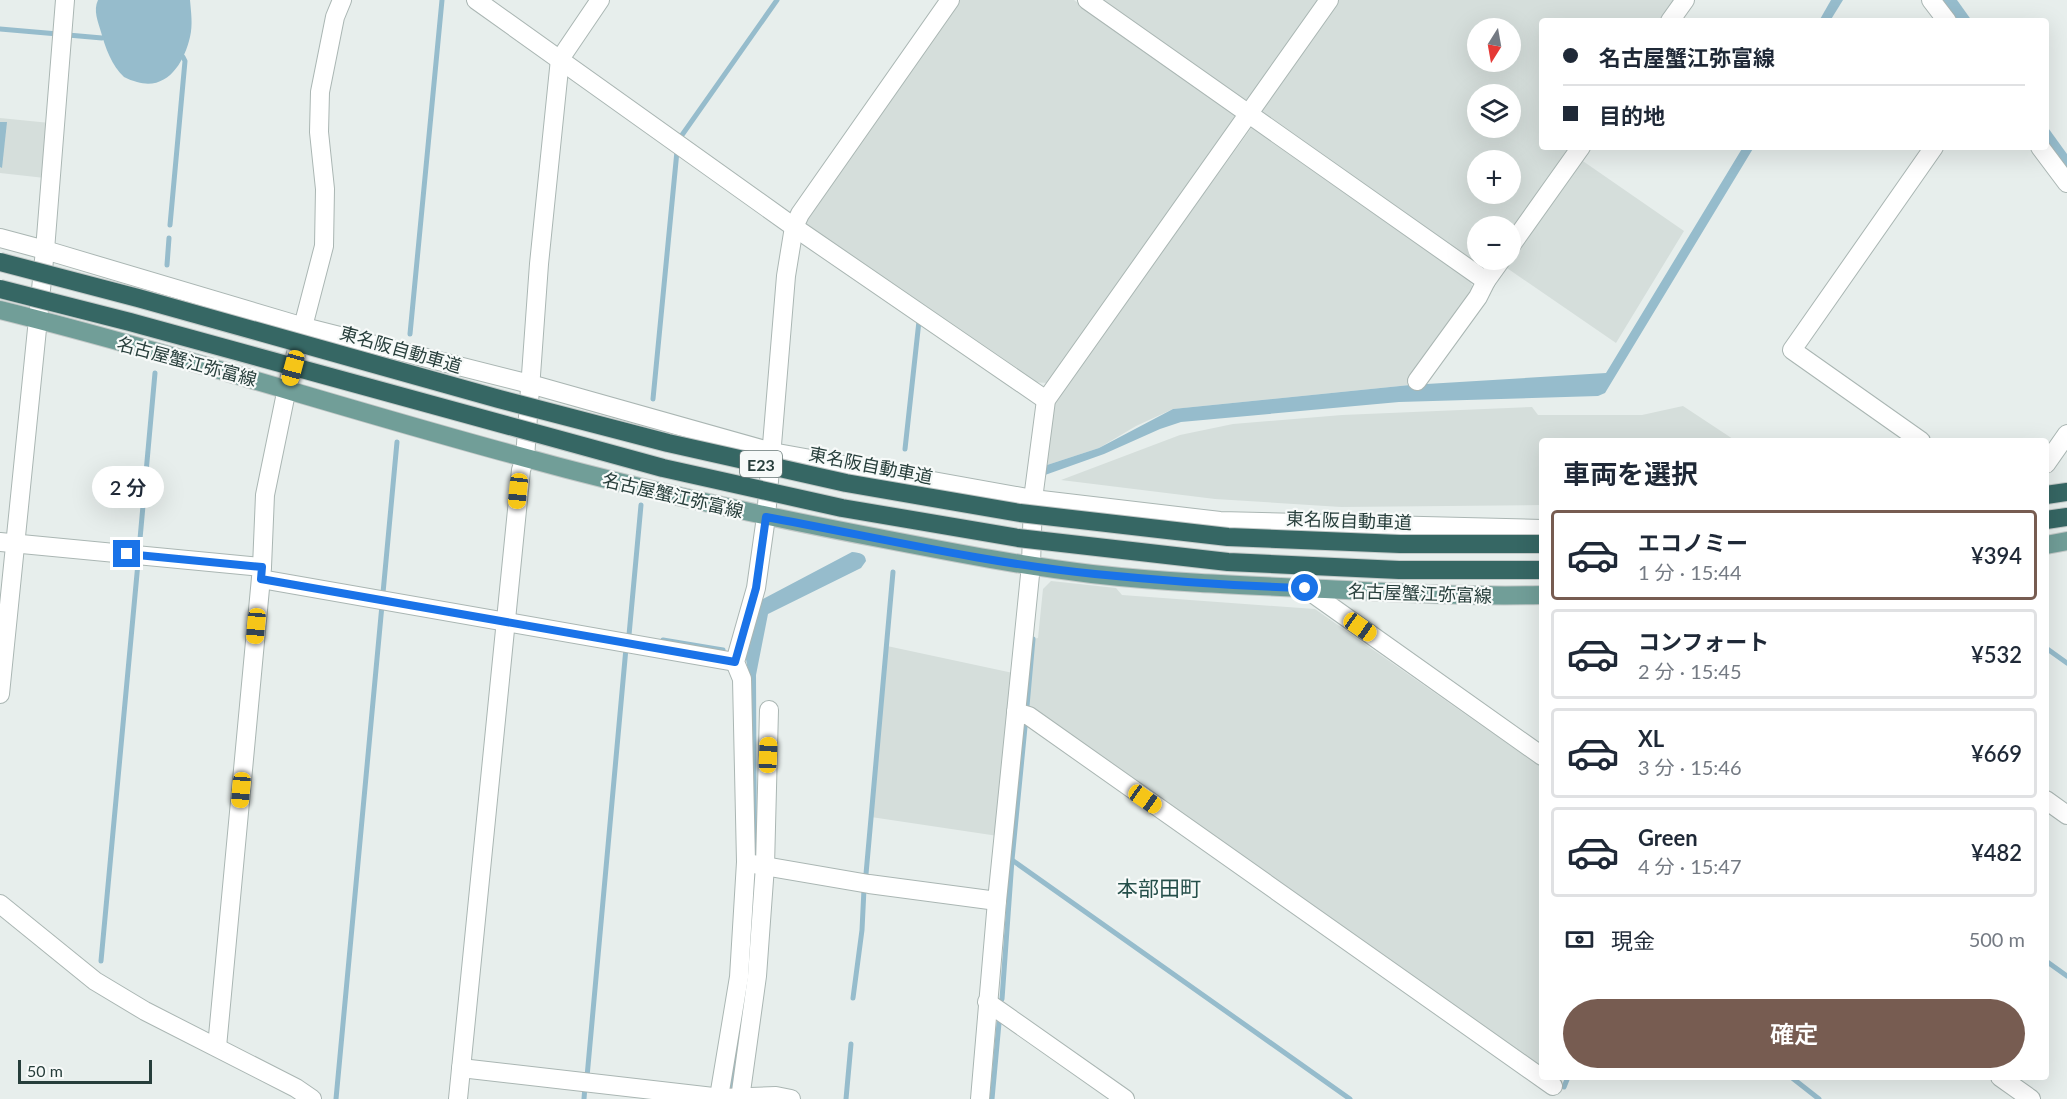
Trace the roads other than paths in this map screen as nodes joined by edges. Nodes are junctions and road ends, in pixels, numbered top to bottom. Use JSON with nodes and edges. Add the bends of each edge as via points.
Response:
{"nodes":[{"id":1,"x":66,"y":0,"type":"edge"},
{"id":2,"x":342,"y":0,"type":"edge"},
{"id":3,"x":476,"y":0,"type":"edge"},
{"id":4,"x":600,"y":0,"type":"edge"},
{"id":5,"x":950,"y":0,"type":"edge"},
{"id":6,"x":1087,"y":0,"type":"edge"},
{"id":7,"x":1329,"y":0,"type":"edge"},
{"id":8,"x":1685,"y":0,"type":"edge"},
{"id":9,"x":1931,"y":0,"type":"edge"},
{"id":10,"x":1672,"y":18,"type":"edge"},
{"id":11,"x":1945,"y":18,"type":"edge"},
{"id":12,"x":560,"y":59,"type":"junction"},
{"id":13,"x":1249,"y":114,"type":"junction"},
{"id":14,"x":1579,"y":150,"type":"edge"},
{"id":15,"x":1932,"y":150,"type":"edge"},
{"id":16,"x":2042,"y":150,"type":"edge"},
{"id":17,"x":2067,"y":183,"type":"edge"},
{"id":18,"x":794,"y":227,"type":"junction"},
{"id":19,"x":1521,"y":232,"type":"edge"},
{"id":20,"x":0,"y":238,"type":"edge"},
{"id":21,"x":45,"y":250,"type":"junction"},
{"id":22,"x":0,"y":262,"type":"edge"},
{"id":23,"x":1494,"y":270,"type":"edge"},
{"id":24,"x":1486,"y":281,"type":"junction"},
{"id":25,"x":0,"y":289,"type":"edge"},
{"id":26,"x":0,"y":310,"type":"edge"},
{"id":27,"x":37,"y":320,"type":"junction"},
{"id":28,"x":303,"y":327,"type":"junction"},
{"id":29,"x":1417,"y":381,"type":"dead end"},
{"id":30,"x":530,"y":384,"type":"junction"},
{"id":31,"x":287,"y":388,"type":"junction"},
{"id":32,"x":1046,"y":400,"type":"junction"},
{"id":33,"x":2067,"y":434,"type":"edge"},
{"id":34,"x":1917,"y":438,"type":"edge"},
{"id":35,"x":772,"y":452,"type":"junction"},
{"id":36,"x":525,"y":458,"type":"junction"},
{"id":37,"x":2049,"y":460,"type":"edge"},
{"id":38,"x":2067,"y":492,"type":"edge"},
{"id":39,"x":2049,"y":495,"type":"edge"},
{"id":40,"x":1033,"y":499,"type":"junction"},
{"id":41,"x":766,"y":517,"type":"junction"},
{"id":42,"x":2067,"y":517,"type":"edge"},
{"id":43,"x":2049,"y":520,"type":"edge"},
{"id":44,"x":1539,"y":529,"type":"edge"},
{"id":45,"x":2067,"y":541,"type":"edge"},
{"id":46,"x":7,"y":543,"type":"edge"},
{"id":47,"x":1539,"y":544,"type":"edge"},
{"id":48,"x":2049,"y":544,"type":"edge"},
{"id":49,"x":1031,"y":565,"type":"junction"},
{"id":50,"x":1539,"y":570,"type":"edge"},
{"id":51,"x":261,"y":573,"type":"junction"},
{"id":52,"x":1305,"y":588,"type":"junction"},
{"id":53,"x":1539,"y":595,"type":"edge"},
{"id":54,"x":506,"y":622,"type":"junction"},
{"id":55,"x":735,"y":662,"type":"junction"},
{"id":56,"x":0,"y":694,"type":"edge"},
{"id":57,"x":769,"y":710,"type":"dead end"},
{"id":58,"x":1016,"y":712,"type":"junction"},
{"id":59,"x":1539,"y":754,"type":"edge"},
{"id":60,"x":2049,"y":802,"type":"edge"},
{"id":61,"x":2067,"y":815,"type":"edge"},
{"id":62,"x":755,"y":864,"type":"junction"},
{"id":63,"x":997,"y":901,"type":"junction"},
{"id":64,"x":0,"y":903,"type":"edge"},
{"id":65,"x":987,"y":1002,"type":"junction"},
{"id":66,"x":217,"y":1047,"type":"junction"},
{"id":67,"x":462,"y":1068,"type":"junction"},
{"id":68,"x":1539,"y":1079,"type":"edge"},
{"id":69,"x":1541,"y":1080,"type":"edge"},
{"id":70,"x":2004,"y":1080,"type":"edge"},
{"id":71,"x":1555,"y":1090,"type":"edge"},
{"id":72,"x":293,"y":1093,"type":"edge"},
{"id":73,"x":729,"y":1098,"type":"edge"},
{"id":74,"x":312,"y":1099,"type":"edge"},
{"id":75,"x":458,"y":1099,"type":"edge"},
{"id":76,"x":791,"y":1099,"type":"edge"},
{"id":77,"x":980,"y":1099,"type":"edge"},
{"id":78,"x":1125,"y":1099,"type":"edge"},
{"id":79,"x":2031,"y":1099,"type":"edge"}],
"edges":[{"from":1,"to":21,"type":"street"},
{"from":2,"to":28,"type":"street","via":[[335,17],[321,93],[324,246]]},
{"from":3,"to":12,"type":"street"},
{"from":4,"to":12,"type":"street"},
{"from":5,"to":18,"type":"street"},
{"from":6,"to":13,"type":"street"},
{"from":7,"to":13,"type":"street"},
{"from":8,"to":10,"type":"street"},
{"from":9,"to":11,"type":"street"},
{"from":12,"to":18,"type":"street"},
{"from":12,"to":30,"type":"street","via":[[538,264]]},
{"from":13,"to":24,"type":"street"},
{"from":13,"to":32,"type":"street"},
{"from":14,"to":19,"type":"street"},
{"from":15,"to":34,"type":"street","via":[[1792,350]]},
{"from":16,"to":17,"type":"street"},
{"from":18,"to":32,"type":"street"},
{"from":18,"to":35,"type":"street","via":[[786,276]]},
{"from":20,"to":21,"type":"street"},
{"from":21,"to":27,"type":"street"},
{"from":21,"to":28,"type":"street"},
{"from":22,"to":47,"type":"highway","name":"東名阪自動車道","number":"E23","bridge":true,"via":[[499,399],[846,483],[1020,513],[1228,537],[1400,544]]},
{"from":23,"to":24,"type":"street"},
{"from":24,"to":29,"type":"street"},
{"from":25,"to":50,"type":"highway","number":"E23","bridge":true,"via":[[652,465],[842,508],[1018,538],[1228,562],[1399,570]]},
{"from":26,"to":27,"type":"main road","name":"名古屋蟹江弥富線"},
{"from":27,"to":31,"type":"main road","name":"名古屋蟹江弥富線"},
{"from":27,"to":46,"type":"street"},
{"from":28,"to":30,"type":"street"},
{"from":28,"to":31,"type":"street"},
{"from":30,"to":35,"type":"street"},
{"from":30,"to":36,"type":"street"},
{"from":31,"to":36,"type":"main road","name":"名古屋蟹江弥富線"},
{"from":31,"to":51,"type":"street","via":[[265,495]]},
{"from":32,"to":40,"type":"street"},
{"from":33,"to":37,"type":"street"},
{"from":35,"to":40,"type":"street"},
{"from":35,"to":41,"type":"street"},
{"from":36,"to":41,"type":"main road","name":"名古屋蟹江弥富線"},
{"from":36,"to":54,"type":"street"},
{"from":38,"to":39,"type":"highway"},
{"from":40,"to":44,"type":"street","via":[[1220,521]]},
{"from":40,"to":49,"type":"street"},
{"from":41,"to":49,"type":"main road","name":"名古屋蟹江弥富線"},
{"from":41,"to":55,"type":"street","via":[[756,588]]},
{"from":42,"to":43,"type":"highway"},
{"from":45,"to":48,"type":"main road"},
{"from":46,"to":51,"type":"street"},
{"from":46,"to":56,"type":"street"},
{"from":49,"to":52,"type":"main road","name":"名古屋蟹江弥富線","via":[[1223,585]]},
{"from":49,"to":58,"type":"street"},
{"from":51,"to":54,"type":"street"},
{"from":51,"to":66,"type":"street"},
{"from":52,"to":53,"type":"main road","name":"名古屋蟹江弥富線","via":[[1404,594]]},
{"from":52,"to":59,"type":"street"},
{"from":54,"to":55,"type":"street"},
{"from":54,"to":67,"type":"street"},
{"from":55,"to":62,"type":"street","via":[[742,679]]},
{"from":57,"to":62,"type":"street"},
{"from":58,"to":63,"type":"street"},
{"from":58,"to":68,"type":"street","via":[[1029,716]]},
{"from":60,"to":61,"type":"street"},
{"from":62,"to":63,"type":"street"},
{"from":62,"to":73,"type":"street","via":[[739,977]]},
{"from":63,"to":65,"type":"street"},
{"from":64,"to":66,"type":"street","via":[[95,981]]},
{"from":65,"to":77,"type":"street"},
{"from":65,"to":78,"type":"street"},
{"from":66,"to":72,"type":"street"},
{"from":67,"to":73,"type":"street"},
{"from":67,"to":75,"type":"street"},
{"from":69,"to":71,"type":"street"},
{"from":70,"to":79,"type":"street"},
{"from":72,"to":74,"type":"street"},
{"from":73,"to":76,"type":"street"}]}
